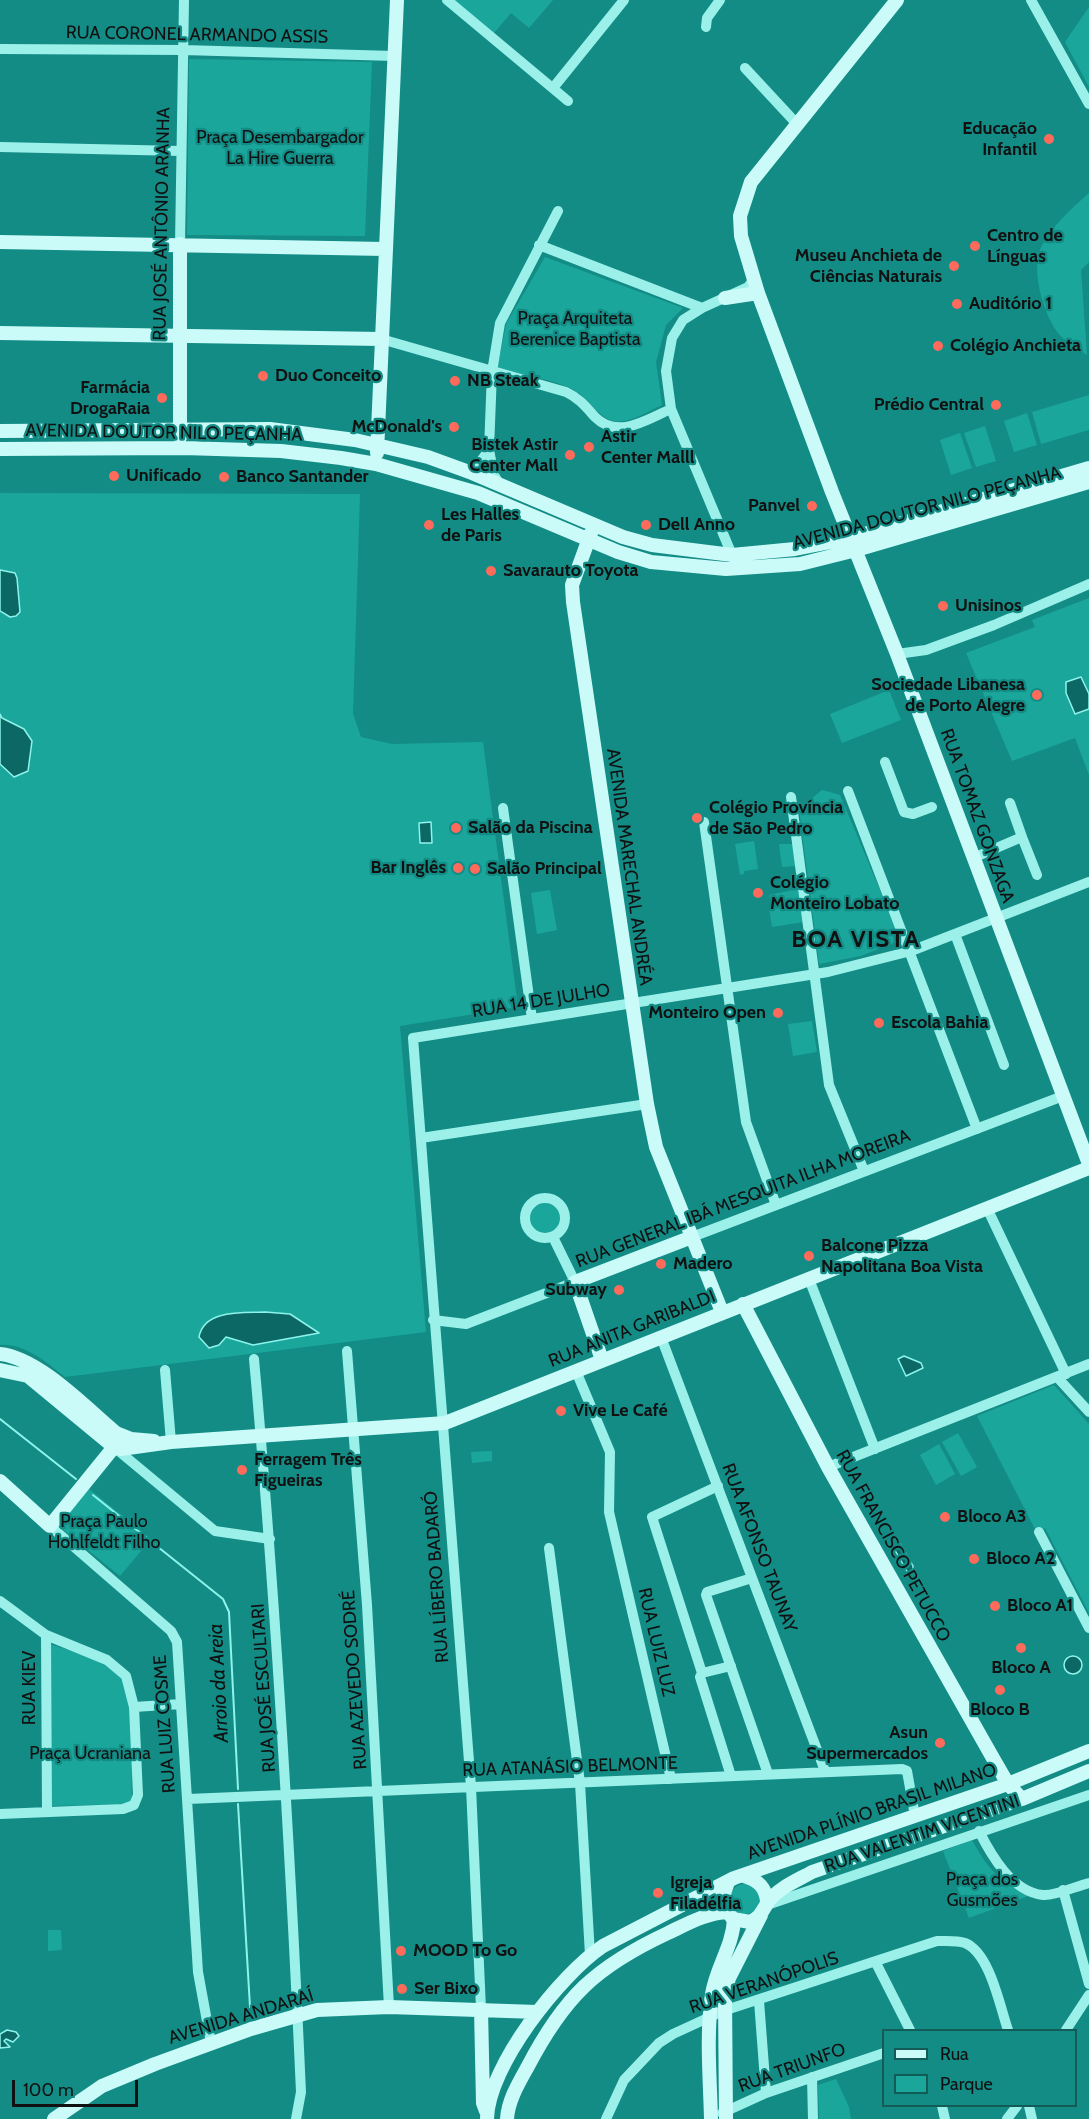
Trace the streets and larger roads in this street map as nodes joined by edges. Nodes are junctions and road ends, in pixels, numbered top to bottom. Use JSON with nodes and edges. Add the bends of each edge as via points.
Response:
{"nodes":[{"id":1,"x":184,"y":0,"type":"edge"},
{"id":2,"x":396,"y":0,"type":"edge"},
{"id":3,"x":447,"y":0,"type":"edge"},
{"id":4,"x":624,"y":0,"type":"edge"},
{"id":5,"x":720,"y":0,"type":"edge"},
{"id":6,"x":897,"y":0,"type":"edge"},
{"id":7,"x":1031,"y":0,"type":"edge"},
{"id":8,"x":706,"y":27,"type":"dead end"},
{"id":9,"x":0,"y":50,"type":"edge"},
{"id":10,"x":183,"y":50,"type":"junction"},
{"id":11,"x":394,"y":56,"type":"junction"},
{"id":12,"x":745,"y":68,"type":"dead end"},
{"id":13,"x":553,"y":88,"type":"junction"},
{"id":14,"x":568,"y":101,"type":"dead end"},
{"id":15,"x":1089,"y":104,"type":"edge"},
{"id":16,"x":796,"y":123,"type":"junction"},
{"id":17,"x":0,"y":147,"type":"edge"},
{"id":18,"x":182,"y":151,"type":"junction"},
{"id":19,"x":558,"y":211,"type":"dead end"},
{"id":20,"x":0,"y":242,"type":"edge"},
{"id":21,"x":180,"y":244,"type":"junction"},
{"id":22,"x":539,"y":245,"type":"junction"},
{"id":23,"x":386,"y":249,"type":"junction"},
{"id":24,"x":752,"y":273,"type":"junction"},
{"id":25,"x":758,"y":292,"type":"junction"},
{"id":26,"x":725,"y":298,"type":"junction"},
{"id":27,"x":702,"y":308,"type":"junction"},
{"id":28,"x":0,"y":333,"type":"edge"},
{"id":29,"x":179,"y":334,"type":"junction"},
{"id":30,"x":381,"y":339,"type":"junction"},
{"id":31,"x":492,"y":372,"type":"junction"},
{"id":32,"x":516,"y":378,"type":"junction"},
{"id":33,"x":491,"y":393,"type":"junction"},
{"id":34,"x":671,"y":409,"type":"junction"},
{"id":35,"x":178,"y":430,"type":"junction"},
{"id":36,"x":0,"y":431,"type":"edge"},
{"id":37,"x":377,"y":445,"type":"junction"},
{"id":38,"x":0,"y":448,"type":"edge"},
{"id":39,"x":184,"y":448,"type":"junction"},
{"id":40,"x":489,"y":450,"type":"junction"},
{"id":41,"x":376,"y":464,"type":"junction"},
{"id":42,"x":1089,"y":468,"type":"edge"},
{"id":43,"x":472,"y":473,"type":"junction"},
{"id":44,"x":1089,"y":482,"type":"edge"},
{"id":45,"x":500,"y":485,"type":"junction"},
{"id":46,"x":593,"y":526,"type":"junction"},
{"id":47,"x":588,"y":541,"type":"junction"},
{"id":48,"x":854,"y":544,"type":"junction"},
{"id":49,"x":732,"y":555,"type":"junction"},
{"id":50,"x":1089,"y":584,"type":"edge"},
{"id":51,"x":897,"y":654,"type":"junction"},
{"id":52,"x":885,"y":762,"type":"dead end"},
{"id":53,"x":848,"y":791,"type":"dead end"},
{"id":54,"x":791,"y":797,"type":"dead end"},
{"id":55,"x":951,"y":799,"type":"junction"},
{"id":56,"x":1010,"y":802,"type":"dead end"},
{"id":57,"x":503,"y":808,"type":"dead end"},
{"id":58,"x":704,"y":822,"type":"dead end"},
{"id":59,"x":1022,"y":837,"type":"junction"},
{"id":60,"x":973,"y":858,"type":"junction"},
{"id":61,"x":1037,"y":875,"type":"dead end"},
{"id":62,"x":1089,"y":882,"type":"edge"},
{"id":63,"x":996,"y":918,"type":"junction"},
{"id":64,"x":955,"y":934,"type":"junction"},
{"id":65,"x":911,"y":951,"type":"junction"},
{"id":66,"x":813,"y":975,"type":"junction"},
{"id":67,"x":728,"y":988,"type":"junction"},
{"id":68,"x":632,"y":1004,"type":"junction"},
{"id":69,"x":532,"y":1019,"type":"junction"},
{"id":70,"x":414,"y":1038,"type":"joint"},
{"id":71,"x":1004,"y":1065,"type":"dead end"},
{"id":72,"x":1063,"y":1096,"type":"junction"},
{"id":73,"x":647,"y":1104,"type":"junction"},
{"id":74,"x":977,"y":1129,"type":"junction"},
{"id":75,"x":421,"y":1138,"type":"junction"},
{"id":76,"x":1089,"y":1166,"type":"edge"},
{"id":77,"x":864,"y":1171,"type":"junction"},
{"id":78,"x":776,"y":1205,"type":"junction"},
{"id":79,"x":987,"y":1208,"type":"junction"},
{"id":80,"x":554,"y":1237,"type":"dead end"},
{"id":81,"x":692,"y":1237,"type":"junction"},
{"id":82,"x":809,"y":1279,"type":"junction"},
{"id":83,"x":574,"y":1282,"type":"junction"},
{"id":84,"x":743,"y":1304,"type":"junction"},
{"id":85,"x":722,"y":1312,"type":"junction"},
{"id":86,"x":433,"y":1320,"type":"junction"},
{"id":87,"x":662,"y":1337,"type":"junction"},
{"id":88,"x":347,"y":1351,"type":"dead end"},
{"id":89,"x":0,"y":1354,"type":"edge"},
{"id":90,"x":254,"y":1359,"type":"dead end"},
{"id":91,"x":602,"y":1360,"type":"junction"},
{"id":92,"x":1089,"y":1365,"type":"edge"},
{"id":93,"x":0,"y":1370,"type":"edge"},
{"id":94,"x":165,"y":1370,"type":"dead end"},
{"id":95,"x":576,"y":1371,"type":"junction"},
{"id":96,"x":1062,"y":1376,"type":"junction"},
{"id":97,"x":1089,"y":1412,"type":"edge"},
{"id":98,"x":445,"y":1423,"type":"junction"},
{"id":99,"x":354,"y":1430,"type":"junction"},
{"id":100,"x":261,"y":1438,"type":"junction"},
{"id":101,"x":171,"y":1442,"type":"junction"},
{"id":102,"x":134,"y":1444,"type":"junction"},
{"id":103,"x":114,"y":1447,"type":"junction"},
{"id":104,"x":875,"y":1449,"type":"junction"},
{"id":105,"x":137,"y":1466,"type":"junction"},
{"id":106,"x":828,"y":1467,"type":"junction"},
{"id":107,"x":0,"y":1481,"type":"edge"},
{"id":108,"x":718,"y":1486,"type":"junction"},
{"id":109,"x":50,"y":1526,"type":"junction"},
{"id":110,"x":1039,"y":1532,"type":"dead end"},
{"id":111,"x":270,"y":1539,"type":"junction"},
{"id":112,"x":549,"y":1548,"type":"dead end"},
{"id":113,"x":752,"y":1578,"type":"junction"},
{"id":114,"x":0,"y":1601,"type":"edge"},
{"id":115,"x":1089,"y":1628,"type":"edge"},
{"id":116,"x":46,"y":1635,"type":"junction"},
{"id":117,"x":731,"y":1666,"type":"junction"},
{"id":118,"x":702,"y":1673,"type":"junction"},
{"id":119,"x":181,"y":1704,"type":"junction"},
{"id":120,"x":134,"y":1707,"type":"junction"},
{"id":121,"x":1088,"y":1753,"type":"edge"},
{"id":122,"x":825,"y":1772,"type":"junction"},
{"id":123,"x":1088,"y":1772,"type":"edge"},
{"id":124,"x":768,"y":1774,"type":"junction"},
{"id":125,"x":730,"y":1776,"type":"junction"},
{"id":126,"x":670,"y":1779,"type":"junction"},
{"id":127,"x":580,"y":1783,"type":"junction"},
{"id":128,"x":1008,"y":1784,"type":"junction"},
{"id":129,"x":471,"y":1787,"type":"junction"},
{"id":130,"x":378,"y":1792,"type":"junction"},
{"id":131,"x":288,"y":1795,"type":"junction"},
{"id":132,"x":1089,"y":1796,"type":"edge"},
{"id":133,"x":188,"y":1799,"type":"junction"},
{"id":134,"x":1022,"y":1799,"type":"junction"},
{"id":135,"x":47,"y":1812,"type":"junction"},
{"id":136,"x":0,"y":1814,"type":"edge"},
{"id":137,"x":915,"y":1816,"type":"junction"},
{"id":138,"x":979,"y":1831,"type":"junction"},
{"id":139,"x":744,"y":1876,"type":"junction"},
{"id":140,"x":1089,"y":1883,"type":"edge"},
{"id":141,"x":727,"y":1885,"type":"junction"},
{"id":142,"x":1062,"y":1890,"type":"junction"},
{"id":143,"x":765,"y":1907,"type":"junction"},
{"id":144,"x":731,"y":1916,"type":"junction"},
{"id":145,"x":590,"y":1955,"type":"junction"},
{"id":146,"x":876,"y":1963,"type":"junction"},
{"id":147,"x":1089,"y":1984,"type":"edge"},
{"id":148,"x":1089,"y":1995,"type":"edge"},
{"id":149,"x":759,"y":2001,"type":"junction"},
{"id":150,"x":389,"y":2007,"type":"junction"},
{"id":151,"x":484,"y":2011,"type":"junction"},
{"id":152,"x":537,"y":2012,"type":"junction"},
{"id":153,"x":298,"y":2014,"type":"junction"},
{"id":154,"x":717,"y":2014,"type":"junction"},
{"id":155,"x":909,"y":2029,"type":"edge"},
{"id":156,"x":1007,"y":2029,"type":"edge"},
{"id":157,"x":1067,"y":2029,"type":"edge"},
{"id":158,"x":212,"y":2043,"type":"junction"},
{"id":159,"x":882,"y":2054,"type":"edge"},
{"id":160,"x":812,"y":2078,"type":"junction"},
{"id":161,"x":766,"y":2093,"type":"junction"},
{"id":162,"x":1016,"y":2107,"type":"edge"},
{"id":163,"x":726,"y":2114,"type":"edge"},
{"id":164,"x":507,"y":2115,"type":"edge"},
{"id":165,"x":487,"y":2116,"type":"edge"},
{"id":166,"x":54,"y":2119,"type":"edge"},
{"id":167,"x":296,"y":2119,"type":"edge"},
{"id":168,"x":606,"y":2119,"type":"edge"},
{"id":169,"x":713,"y":2119,"type":"edge"},
{"id":170,"x":813,"y":2119,"type":"edge"},
{"id":171,"x":1007,"y":2119,"type":"edge"}],
"edges":[{"from":1,"to":10,"type":"street","name":"RUA JOSÉ ANTÔNIO ARANHA"},
{"from":2,"to":11,"type":"street"},
{"from":3,"to":13,"type":"street"},
{"from":4,"to":13,"type":"street"},
{"from":5,"to":8,"type":"street","via":[[706,18]]},
{"from":6,"to":16,"type":"street","name":"RUA TOMAZ GONZAGA"},
{"from":7,"to":15,"type":"street"},
{"from":9,"to":10,"type":"street","name":"RUA CORONEL ARMANDO ASSIS"},
{"from":10,"to":11,"type":"street","name":"RUA CORONEL ARMANDO ASSIS"},
{"from":10,"to":18,"type":"street","name":"RUA JOSÉ ANTÔNIO ARANHA"},
{"from":11,"to":23,"type":"street"},
{"from":12,"to":16,"type":"street"},
{"from":13,"to":14,"type":"street"},
{"from":16,"to":24,"type":"street","name":"RUA TOMAZ GONZAGA","via":[[751,182],[743,203],[741,236]]},
{"from":17,"to":18,"type":"street"},
{"from":18,"to":21,"type":"street","name":"RUA JOSÉ ANTÔNIO ARANHA"},
{"from":19,"to":22,"type":"street"},
{"from":20,"to":21,"type":"street"},
{"from":21,"to":23,"type":"street"},
{"from":21,"to":29,"type":"street","name":"RUA JOSÉ ANTÔNIO ARANHA"},
{"from":22,"to":27,"type":"street"},
{"from":22,"to":31,"type":"street","via":[[500,323]]},
{"from":23,"to":30,"type":"street"},
{"from":24,"to":25,"type":"street","name":"RUA TOMAZ GONZAGA"},
{"from":24,"to":26,"type":"street","via":[[747,287]]},
{"from":25,"to":26,"type":"street"},
{"from":25,"to":48,"type":"street","name":"RUA TOMAZ GONZAGA"},
{"from":26,"to":27,"type":"street"},
{"from":27,"to":34,"type":"street","via":[[683,320],[672,338],[666,371]]},
{"from":28,"to":29,"type":"street"},
{"from":29,"to":30,"type":"street"},
{"from":29,"to":35,"type":"street","name":"RUA JOSÉ ANTÔNIO ARANHA"},
{"from":30,"to":31,"type":"street"},
{"from":30,"to":37,"type":"street"},
{"from":31,"to":32,"type":"street"},
{"from":31,"to":33,"type":"street"},
{"from":32,"to":33,"type":"street"},
{"from":32,"to":34,"type":"street","via":[[574,396],[601,422],[614,427],[630,427]]},
{"from":33,"to":40,"type":"street"},
{"from":34,"to":49,"type":"street"},
{"from":35,"to":36,"type":"street","name":"AVENIDA DOUTOR NILO PEÇANHA"},
{"from":35,"to":37,"type":"street","name":"AVENIDA DOUTOR NILO PEÇANHA","via":[[270,429]]},
{"from":35,"to":39,"type":"street","name":"RUA JOSÉ ANTÔNIO ARANHA"},
{"from":37,"to":41,"type":"street"},
{"from":37,"to":43,"type":"street","name":"AVENIDA DOUTOR NILO PEÇANHA"},
{"from":38,"to":39,"type":"street","name":"AVENIDA DOUTOR NILO PEÇANHA"},
{"from":39,"to":41,"type":"street","name":"AVENIDA DOUTOR NILO PEÇANHA","via":[[281,451]]},
{"from":40,"to":43,"type":"street"},
{"from":40,"to":45,"type":"street"},
{"from":41,"to":47,"type":"street","name":"AVENIDA DOUTOR NILO PEÇANHA","via":[[478,493]]},
{"from":42,"to":48,"type":"street","name":"AVENIDA DOUTOR NILO PEÇANHA"},
{"from":43,"to":45,"type":"street","name":"AVENIDA DOUTOR NILO PEÇANHA"},
{"from":44,"to":48,"type":"street","name":"AVENIDA DOUTOR NILO PEÇANHA"},
{"from":45,"to":46,"type":"street","name":"AVENIDA DOUTOR NILO PEÇANHA"},
{"from":46,"to":47,"type":"street","name":"AVENIDA MARECHAL ANDRÉA"},
{"from":46,"to":49,"type":"street","name":"AVENIDA DOUTOR NILO PEÇANHA","via":[[652,545]]},
{"from":47,"to":48,"type":"street","name":"AVENIDA DOUTOR NILO PEÇANHA","via":[[651,562],[726,569],[800,564]]},
{"from":47,"to":68,"type":"street","name":"AVENIDA MARECHAL ANDRÉA","via":[[572,585],[573,602]]},
{"from":48,"to":49,"type":"street","name":"AVENIDA DOUTOR NILO PEÇANHA"},
{"from":48,"to":51,"type":"street","name":"RUA TOMAZ GONZAGA"},
{"from":50,"to":51,"type":"street","via":[[926,650]]},
{"from":51,"to":55,"type":"street","name":"RUA TOMAZ GONZAGA"},
{"from":52,"to":55,"type":"street","via":[[904,812],[913,814]]},
{"from":53,"to":65,"type":"street"},
{"from":54,"to":66,"type":"street"},
{"from":55,"to":60,"type":"street","name":"RUA TOMAZ GONZAGA"},
{"from":56,"to":59,"type":"street"},
{"from":57,"to":69,"type":"street"},
{"from":58,"to":67,"type":"street"},
{"from":59,"to":60,"type":"street"},
{"from":59,"to":61,"type":"street"},
{"from":60,"to":63,"type":"street","name":"RUA TOMAZ GONZAGA"},
{"from":62,"to":63,"type":"street","name":"RUA 14 DE JULHO"},
{"from":63,"to":64,"type":"street","name":"RUA 14 DE JULHO"},
{"from":63,"to":72,"type":"street","name":"RUA TOMAZ GONZAGA"},
{"from":64,"to":65,"type":"street","name":"RUA 14 DE JULHO"},
{"from":64,"to":71,"type":"street"},
{"from":65,"to":66,"type":"street","name":"RUA 14 DE JULHO"},
{"from":65,"to":74,"type":"street"},
{"from":66,"to":67,"type":"street","name":"RUA 14 DE JULHO"},
{"from":66,"to":77,"type":"street","via":[[829,1085]]},
{"from":67,"to":68,"type":"street","name":"RUA 14 DE JULHO"},
{"from":67,"to":78,"type":"street","via":[[746,1122]]},
{"from":68,"to":69,"type":"street","name":"RUA 14 DE JULHO"},
{"from":68,"to":73,"type":"street","name":"AVENIDA MARECHAL ANDRÉA"},
{"from":69,"to":70,"type":"street","name":"RUA 14 DE JULHO"},
{"from":70,"to":75,"type":"street","name":"RUA LÍBERO BADARÓ"},
{"from":72,"to":74,"type":"street","name":"RUA GENERAL IBÁ MESQUITA ILHA MOREIRA"},
{"from":72,"to":76,"type":"street","name":"RUA TOMAZ GONZAGA"},
{"from":73,"to":75,"type":"street"},
{"from":73,"to":81,"type":"street","name":"AVENIDA MARECHAL ANDRÉA","via":[[656,1147]]},
{"from":74,"to":77,"type":"street","name":"RUA GENERAL IBÁ MESQUITA ILHA MOREIRA"},
{"from":75,"to":86,"type":"street","name":"RUA LÍBERO BADARÓ"},
{"from":76,"to":79,"type":"street","name":"RUA ANITA GARIBALDI"},
{"from":77,"to":78,"type":"street","name":"RUA GENERAL IBÁ MESQUITA ILHA MOREIRA"},
{"from":78,"to":81,"type":"street","name":"RUA GENERAL IBÁ MESQUITA ILHA MOREIRA"},
{"from":79,"to":82,"type":"street","name":"RUA ANITA GARIBALDI"},
{"from":79,"to":96,"type":"street","via":[[1042,1323]]},
{"from":80,"to":83,"type":"street"},
{"from":81,"to":83,"type":"street","name":"RUA GENERAL IBÁ MESQUITA ILHA MOREIRA"},
{"from":81,"to":85,"type":"street","name":"AVENIDA MARECHAL ANDRÉA"},
{"from":82,"to":84,"type":"street","name":"RUA ANITA GARIBALDI"},
{"from":82,"to":104,"type":"street"},
{"from":83,"to":86,"type":"street","name":"RUA GENERAL IBÁ MESQUITA ILHA MOREIRA","via":[[466,1324]]},
{"from":83,"to":91,"type":"street"},
{"from":84,"to":85,"type":"street","name":"RUA ANITA GARIBALDI"},
{"from":84,"to":106,"type":"street","name":"RUA FRANCISCO PETUCCO"},
{"from":85,"to":87,"type":"street","name":"RUA ANITA GARIBALDI"},
{"from":86,"to":98,"type":"street","name":"RUA LÍBERO BADARÓ"},
{"from":87,"to":91,"type":"street","name":"RUA ANITA GARIBALDI"},
{"from":87,"to":108,"type":"street","name":"RUA AFONSO TAUNAY"},
{"from":88,"to":99,"type":"street","name":"RUA AZEVEDO SODRÉ"},
{"from":89,"to":102,"type":"street","via":[[35,1367]]},
{"from":90,"to":100,"type":"street","name":"RUA JOSÉ ESCULTARI"},
{"from":91,"to":95,"type":"street","name":"RUA ANITA GARIBALDI"},
{"from":92,"to":96,"type":"street"},
{"from":93,"to":103,"type":"street","via":[[28,1376]]},
{"from":94,"to":101,"type":"street"},
{"from":95,"to":98,"type":"street","name":"RUA ANITA GARIBALDI"},
{"from":95,"to":126,"type":"street","name":"RUA LUIZ LUZ","via":[[610,1452],[609,1512]]},
{"from":96,"to":97,"type":"street"},
{"from":96,"to":104,"type":"street"},
{"from":98,"to":99,"type":"street","name":"RUA ANITA GARIBALDI"},
{"from":98,"to":129,"type":"street","name":"RUA LÍBERO BADARÓ"},
{"from":99,"to":100,"type":"street","name":"RUA ANITA GARIBALDI"},
{"from":99,"to":130,"type":"street","name":"RUA AZEVEDO SODRÉ"},
{"from":100,"to":101,"type":"street","name":"RUA ANITA GARIBALDI"},
{"from":100,"to":111,"type":"street","name":"RUA JOSÉ ESCULTARI"},
{"from":101,"to":102,"type":"street","name":"RUA ANITA GARIBALDI"},
{"from":102,"to":103,"type":"street"},
{"from":102,"to":105,"type":"street"},
{"from":103,"to":105,"type":"street"},
{"from":103,"to":109,"type":"street"},
{"from":104,"to":106,"type":"street"},
{"from":105,"to":111,"type":"street","via":[[215,1531]]},
{"from":106,"to":128,"type":"street","name":"RUA FRANCISCO PETUCCO"},
{"from":107,"to":109,"type":"street","name":"RUA LUIZ COSME"},
{"from":108,"to":113,"type":"street","name":"RUA AFONSO TAUNAY"},
{"from":108,"to":118,"type":"street","via":[[652,1517]]},
{"from":109,"to":119,"type":"street","name":"RUA LUIZ COSME","via":[[171,1631],[177,1642]]},
{"from":110,"to":115,"type":"street"},
{"from":111,"to":131,"type":"street","name":"RUA JOSÉ ESCULTARI"},
{"from":112,"to":127,"type":"street"},
{"from":113,"to":117,"type":"street","via":[[706,1593]]},
{"from":113,"to":122,"type":"street","name":"RUA AFONSO TAUNAY"},
{"from":114,"to":116,"type":"street"},
{"from":116,"to":120,"type":"street","via":[[118,1667],[126,1676]]},
{"from":116,"to":135,"type":"street","name":"RUA KIEV"},
{"from":117,"to":118,"type":"street"},
{"from":117,"to":124,"type":"street"},
{"from":118,"to":125,"type":"street"},
{"from":119,"to":120,"type":"street"},
{"from":119,"to":133,"type":"street","name":"RUA LUIZ COSME"},
{"from":120,"to":135,"type":"street","via":[[138,1795],[134,1805],[123,1809]]},
{"from":121,"to":128,"type":"street","name":"AVENIDA PLÍNIO BRASIL MILANO"},
{"from":122,"to":124,"type":"street","name":"RUA ATANÁSIO BELMONTE"},
{"from":122,"to":137,"type":"street","name":"RUA ATANÁSIO BELMONTE","via":[[905,1769]]},
{"from":123,"to":134,"type":"street","name":"AVENIDA PLÍNIO BRASIL MILANO"},
{"from":124,"to":125,"type":"street","name":"RUA ATANÁSIO BELMONTE"},
{"from":125,"to":126,"type":"street","name":"RUA ATANÁSIO BELMONTE"},
{"from":126,"to":127,"type":"street","name":"RUA ATANÁSIO BELMONTE"},
{"from":127,"to":129,"type":"street","name":"RUA ATANÁSIO BELMONTE"},
{"from":127,"to":145,"type":"street"},
{"from":128,"to":134,"type":"street","name":"RUA FRANCISCO PETUCCO"},
{"from":128,"to":137,"type":"street","name":"AVENIDA PLÍNIO BRASIL MILANO"},
{"from":129,"to":130,"type":"street","name":"RUA ATANÁSIO BELMONTE"},
{"from":129,"to":151,"type":"street","name":"RUA LÍBERO BADARÓ"},
{"from":130,"to":131,"type":"street","name":"RUA ATANÁSIO BELMONTE"},
{"from":130,"to":150,"type":"street","name":"RUA AZEVEDO SODRÉ"},
{"from":131,"to":133,"type":"street","name":"RUA ATANÁSIO BELMONTE"},
{"from":131,"to":153,"type":"street","name":"RUA JOSÉ ESCULTARI"},
{"from":132,"to":138,"type":"street","name":"RUA VALENTIM VICENTINI"},
{"from":133,"to":158,"type":"street","name":"RUA LUIZ COSME","via":[[198,1971]]},
{"from":134,"to":143,"type":"street","name":"AVENIDA PLÍNIO BRASIL MILANO","via":[[812,1872],[788,1886]]},
{"from":135,"to":136,"type":"street"},
{"from":137,"to":139,"type":"street","name":"AVENIDA PLÍNIO BRASIL MILANO"},
{"from":138,"to":142,"type":"street","via":[[995,1862],[1023,1887],[1044,1895]]},
{"from":138,"to":143,"type":"street","name":"RUA VALENTIM VICENTINI"},
{"from":139,"to":141,"type":"street","name":"AVENIDA PLÍNIO BRASIL MILANO"},
{"from":139,"to":143,"type":"street","via":[[761,1885]]},
{"from":140,"to":142,"type":"street"},
{"from":141,"to":144,"type":"street","via":[[724,1901]]},
{"from":141,"to":145,"type":"street","name":"AVENIDA PLÍNIO BRASIL MILANO"},
{"from":142,"to":147,"type":"street"},
{"from":143,"to":144,"type":"street","name":"AVENIDA PLÍNIO BRASIL MILANO","via":[[750,1922]]},
{"from":143,"to":154,"type":"street","via":[[729,1978]]},
{"from":144,"to":154,"type":"street","via":[[733,1935],[717,1973]]},
{"from":144,"to":164,"type":"street","name":"AVENIDA PLÍNIO BRASIL MILANO","via":[[705,1916],[599,1971],[550,2027]]},
{"from":145,"to":152,"type":"street","name":"AVENIDA PLÍNIO BRASIL MILANO"},
{"from":146,"to":149,"type":"street","name":"RUA VERANÓPOLIS"},
{"from":146,"to":155,"type":"street"},
{"from":146,"to":156,"type":"street","name":"RUA VERANÓPOLIS","via":[[937,1941],[953,1940],[975,1949],[988,1971]]},
{"from":148,"to":157,"type":"street"},
{"from":149,"to":154,"type":"street","name":"RUA VERANÓPOLIS"},
{"from":149,"to":161,"type":"street"},
{"from":150,"to":151,"type":"street","name":"AVENIDA ANDARAÍ"},
{"from":150,"to":153,"type":"street","name":"AVENIDA ANDARAÍ"},
{"from":151,"to":152,"type":"street","name":"AVENIDA ANDARAÍ"},
{"from":151,"to":165,"type":"street","name":"RUA LÍBERO BADARÓ","via":[[483,2103]]},
{"from":152,"to":165,"type":"street","name":"AVENIDA PLÍNIO BRASIL MILANO","via":[[511,2055]]},
{"from":153,"to":158,"type":"street","name":"AVENIDA ANDARAÍ"},
{"from":153,"to":167,"type":"street","name":"RUA JOSÉ ESCULTARI","via":[[301,2092]]},
{"from":154,"to":163,"type":"street"},
{"from":154,"to":168,"type":"street","name":"RUA VERANÓPOLIS","via":[[659,2043],[624,2080]]},
{"from":154,"to":169,"type":"street"},
{"from":158,"to":166,"type":"street","name":"AVENIDA ANDARAÍ","via":[[102,2086]]},
{"from":159,"to":160,"type":"street","name":"RUA TRIUNFO"},
{"from":160,"to":161,"type":"street","name":"RUA TRIUNFO"},
{"from":160,"to":170,"type":"street"},
{"from":161,"to":163,"type":"street","name":"RUA TRIUNFO"},
{"from":162,"to":171,"type":"street"},
{"from":163,"to":169,"type":"street","name":"RUA TRIUNFO"},
{"from":164,"to":165,"type":"street"}]}
